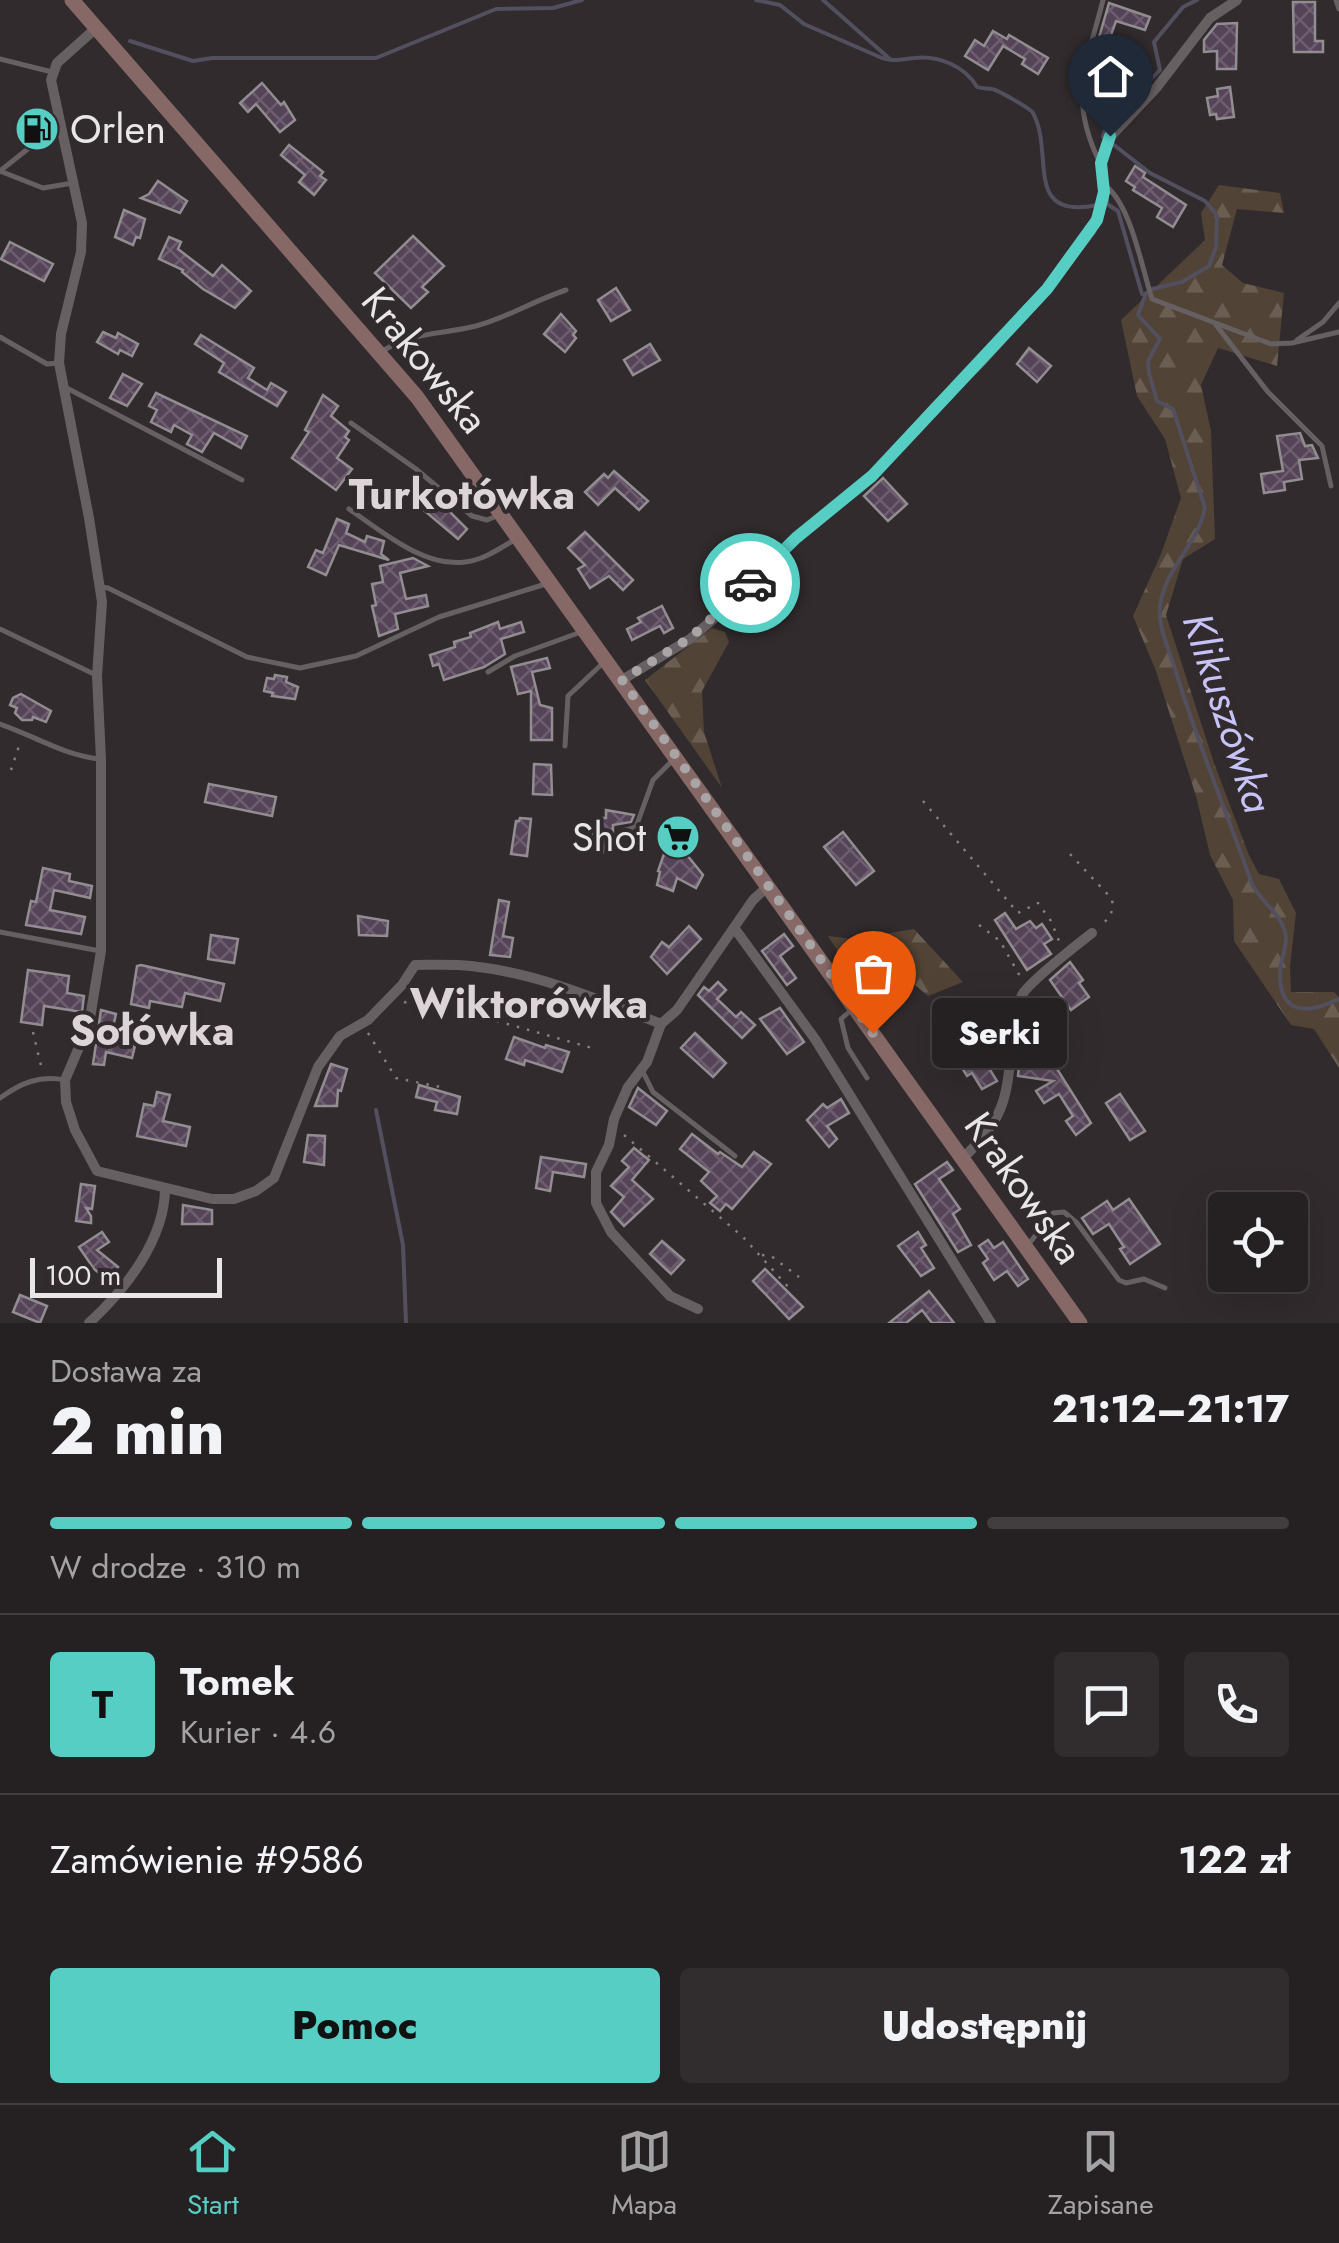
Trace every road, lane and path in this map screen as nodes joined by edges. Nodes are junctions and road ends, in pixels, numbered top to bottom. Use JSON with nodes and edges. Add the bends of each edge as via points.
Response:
{"nodes":[{"id":1,"x":72,"y":0,"type":"edge"},
{"id":2,"x":1103,"y":0,"type":"edge"},
{"id":3,"x":1237,"y":0,"type":"edge"},
{"id":4,"x":1336,"y":0,"type":"edge"},
{"id":5,"x":1339,"y":9,"type":"edge"},
{"id":6,"x":96,"y":29,"type":"junction"},
{"id":7,"x":0,"y":60,"type":"edge"},
{"id":8,"x":52,"y":72,"type":"junction"},
{"id":9,"x":61,"y":124,"type":"junction"},
{"id":10,"x":1101,"y":163,"type":"junction"},
{"id":11,"x":74,"y":182,"type":"junction"},
{"id":12,"x":1104,"y":184,"type":"junction"},
{"id":13,"x":566,"y":290,"type":"dead end"},
{"id":14,"x":1339,"y":303,"type":"edge"},
{"id":15,"x":1214,"y":322,"type":"junction"},
{"id":16,"x":1339,"y":332,"type":"edge"},
{"id":17,"x":0,"y":337,"type":"edge"},
{"id":18,"x":1292,"y":343,"type":"junction"},
{"id":19,"x":381,"y":353,"type":"junction"},
{"id":20,"x":58,"y":363,"type":"junction"},
{"id":21,"x":62,"y":386,"type":"junction"},
{"id":22,"x":351,"y":423,"type":"dead end"},
{"id":23,"x":242,"y":480,"type":"dead end"},
{"id":24,"x":1331,"y":486,"type":"dead end"},
{"id":25,"x":348,"y":509,"type":"dead end"},
{"id":26,"x":502,"y":514,"type":"junction"},
{"id":27,"x":519,"y":537,"type":"junction"},
{"id":28,"x":551,"y":582,"type":"junction"},
{"id":29,"x":101,"y":587,"type":"junction"},
{"id":30,"x":0,"y":628,"type":"edge"},
{"id":31,"x":586,"y":631,"type":"junction"},
{"id":32,"x":607,"y":660,"type":"junction"},
{"id":33,"x":488,"y":672,"type":"dead end"},
{"id":34,"x":97,"y":676,"type":"junction"},
{"id":35,"x":622,"y":680,"type":"junction"},
{"id":36,"x":0,"y":724,"type":"edge"},
{"id":37,"x":35,"y":736,"type":"junction"},
{"id":38,"x":564,"y":746,"type":"dead end"},
{"id":39,"x":677,"y":758,"type":"junction"},
{"id":40,"x":101,"y":759,"type":"junction"},
{"id":41,"x":12,"y":770,"type":"dead end"},
{"id":42,"x":924,"y":801,"type":"dead end"},
{"id":43,"x":623,"y":832,"type":"dead end"},
{"id":44,"x":1070,"y":854,"type":"dead end"},
{"id":45,"x":768,"y":886,"type":"junction"},
{"id":46,"x":980,"y":925,"type":"dead end"},
{"id":47,"x":735,"y":929,"type":"junction"},
{"id":48,"x":0,"y":932,"type":"edge"},
{"id":49,"x":1092,"y":932,"type":"joint"},
{"id":50,"x":102,"y":952,"type":"junction"},
{"id":51,"x":1064,"y":954,"type":"junction"},
{"id":52,"x":1024,"y":990,"type":"junction"},
{"id":53,"x":396,"y":992,"type":"junction"},
{"id":54,"x":854,"y":1006,"type":"junction"},
{"id":55,"x":363,"y":1022,"type":"junction"},
{"id":56,"x":661,"y":1024,"type":"junction"},
{"id":57,"x":33,"y":1032,"type":"dead end"},
{"id":58,"x":592,"y":1048,"type":"dead end"},
{"id":59,"x":641,"y":1070,"type":"junction"},
{"id":60,"x":44,"y":1076,"type":"junction"},
{"id":61,"x":866,"y":1078,"type":"dead end"},
{"id":62,"x":65,"y":1080,"type":"junction"},
{"id":63,"x":440,"y":1087,"type":"dead end"},
{"id":64,"x":0,"y":1098,"type":"edge"},
{"id":65,"x":613,"y":1126,"type":"junction"},
{"id":66,"x":735,"y":1156,"type":"dead end"},
{"id":67,"x":963,"y":1158,"type":"junction"},
{"id":68,"x":166,"y":1188,"type":"junction"},
{"id":69,"x":1026,"y":1247,"type":"junction"},
{"id":70,"x":760,"y":1254,"type":"junction"},
{"id":71,"x":798,"y":1277,"type":"dead end"},
{"id":72,"x":1165,"y":1288,"type":"dead end"},
{"id":73,"x":791,"y":1290,"type":"dead end"},
{"id":74,"x":105,"y":1307,"type":"junction"},
{"id":75,"x":698,"y":1309,"type":"dead end"},
{"id":76,"x":89,"y":1323,"type":"edge"},
{"id":77,"x":108,"y":1323,"type":"edge"},
{"id":78,"x":991,"y":1323,"type":"edge"},
{"id":79,"x":1080,"y":1323,"type":"edge"}],
"edges":[{"from":1,"to":6,"type":"main road","name":"Krakowska"},
{"from":2,"to":10,"type":"lane","via":[[1080,106]]},
{"from":3,"to":10,"type":"street","via":[[1210,18],[1122,121]]},
{"from":4,"to":5,"type":"lane"},
{"from":6,"to":8,"type":"street"},
{"from":6,"to":19,"type":"main road","name":"Krakowska"},
{"from":7,"to":8,"type":"lane"},
{"from":8,"to":9,"type":"street"},
{"from":9,"to":11,"type":"street"},
{"from":9,"to":11,"type":"lane","via":[[0,171],[43,188]]},
{"from":10,"to":12,"type":"street"},
{"from":11,"to":20,"type":"street","via":[[82,252]]},
{"from":12,"to":15,"type":"lane","via":[[1125,209],[1152,299]]},
{"from":12,"to":35,"type":"street","via":[[1092,231],[1047,289],[872,476],[690,638]]},
{"from":13,"to":19,"type":"lane","via":[[476,326]]},
{"from":14,"to":18,"type":"lane"},
{"from":15,"to":18,"type":"lane","via":[[1271,344]]},
{"from":15,"to":24,"type":"lane","via":[[1268,392],[1322,446]]},
{"from":16,"to":18,"type":"lane"},
{"from":17,"to":20,"type":"lane","via":[[47,364]]},
{"from":19,"to":26,"type":"main road","name":"Krakowska"},
{"from":20,"to":21,"type":"street"},
{"from":21,"to":23,"type":"lane"},
{"from":21,"to":29,"type":"street"},
{"from":22,"to":26,"type":"lane","via":[[472,516]]},
{"from":25,"to":27,"type":"lane","via":[[444,561],[476,560]]},
{"from":26,"to":27,"type":"main road","name":"Krakowska"},
{"from":27,"to":28,"type":"main road","name":"Krakowska"},
{"from":28,"to":29,"type":"lane","via":[[439,617],[356,656],[300,668],[247,658]]},
{"from":28,"to":31,"type":"main road","name":"Krakowska"},
{"from":29,"to":34,"type":"street"},
{"from":30,"to":34,"type":"lane"},
{"from":31,"to":32,"type":"main road","name":"Krakowska"},
{"from":31,"to":33,"type":"lane"},
{"from":32,"to":35,"type":"main road","name":"Krakowska"},
{"from":32,"to":38,"type":"lane","via":[[568,696]]},
{"from":34,"to":40,"type":"street"},
{"from":35,"to":39,"type":"main road","name":"Krakowska"},
{"from":36,"to":37,"type":"lane"},
{"from":37,"to":40,"type":"lane","via":[[74,756]]},
{"from":37,"to":41,"type":"path","via":[[19,744]]},
{"from":39,"to":43,"type":"lane","via":[[653,780],[636,827]]},
{"from":39,"to":45,"type":"main road","name":"Krakowska"},
{"from":40,"to":50,"type":"street"},
{"from":42,"to":51,"type":"path","via":[[1018,913],[1038,902]]},
{"from":44,"to":49,"type":"path","via":[[1112,899],[1109,918]]},
{"from":45,"to":47,"type":"street"},
{"from":45,"to":54,"type":"main road","name":"Krakowska"},
{"from":46,"to":52,"type":"path","via":[[1000,941]]},
{"from":47,"to":56,"type":"street"},
{"from":47,"to":78,"type":"street","via":[[816,1039]]},
{"from":48,"to":50,"type":"lane"},
{"from":49,"to":51,"type":"street"},
{"from":50,"to":62,"type":"street","via":[[89,1024]]},
{"from":51,"to":52,"type":"street"},
{"from":52,"to":67,"type":"street","via":[[1009,1087],[983,1140]]},
{"from":53,"to":55,"type":"street"},
{"from":53,"to":56,"type":"street","via":[[415,965],[471,966],[566,987]]},
{"from":53,"to":58,"type":"path","via":[[404,1003]]},
{"from":54,"to":61,"type":"lane","via":[[841,1019]]},
{"from":54,"to":67,"type":"main road","name":"Krakowska"},
{"from":55,"to":63,"type":"path","via":[[396,1078]]},
{"from":55,"to":68,"type":"street","via":[[340,1036],[318,1068],[274,1178],[234,1200]]},
{"from":56,"to":59,"type":"street"},
{"from":57,"to":60,"type":"path"},
{"from":59,"to":65,"type":"street"},
{"from":59,"to":66,"type":"lane","via":[[653,1092]]},
{"from":60,"to":62,"type":"lane"},
{"from":60,"to":64,"type":"lane"},
{"from":62,"to":68,"type":"street","via":[[75,1130],[97,1171]]},
{"from":65,"to":70,"type":"path"},
{"from":65,"to":75,"type":"street","via":[[596,1172],[596,1203],[611,1232],[670,1296]]},
{"from":67,"to":69,"type":"main road","name":"Krakowska"},
{"from":68,"to":74,"type":"street","via":[[156,1232]]},
{"from":69,"to":72,"type":"lane","via":[[1053,1213],[1064,1212],[1119,1280],[1144,1279]]},
{"from":69,"to":79,"type":"main road","name":"Krakowska"},
{"from":70,"to":71,"type":"path"},
{"from":70,"to":73,"type":"path"},
{"from":74,"to":76,"type":"street"},
{"from":74,"to":77,"type":"street"}]}
